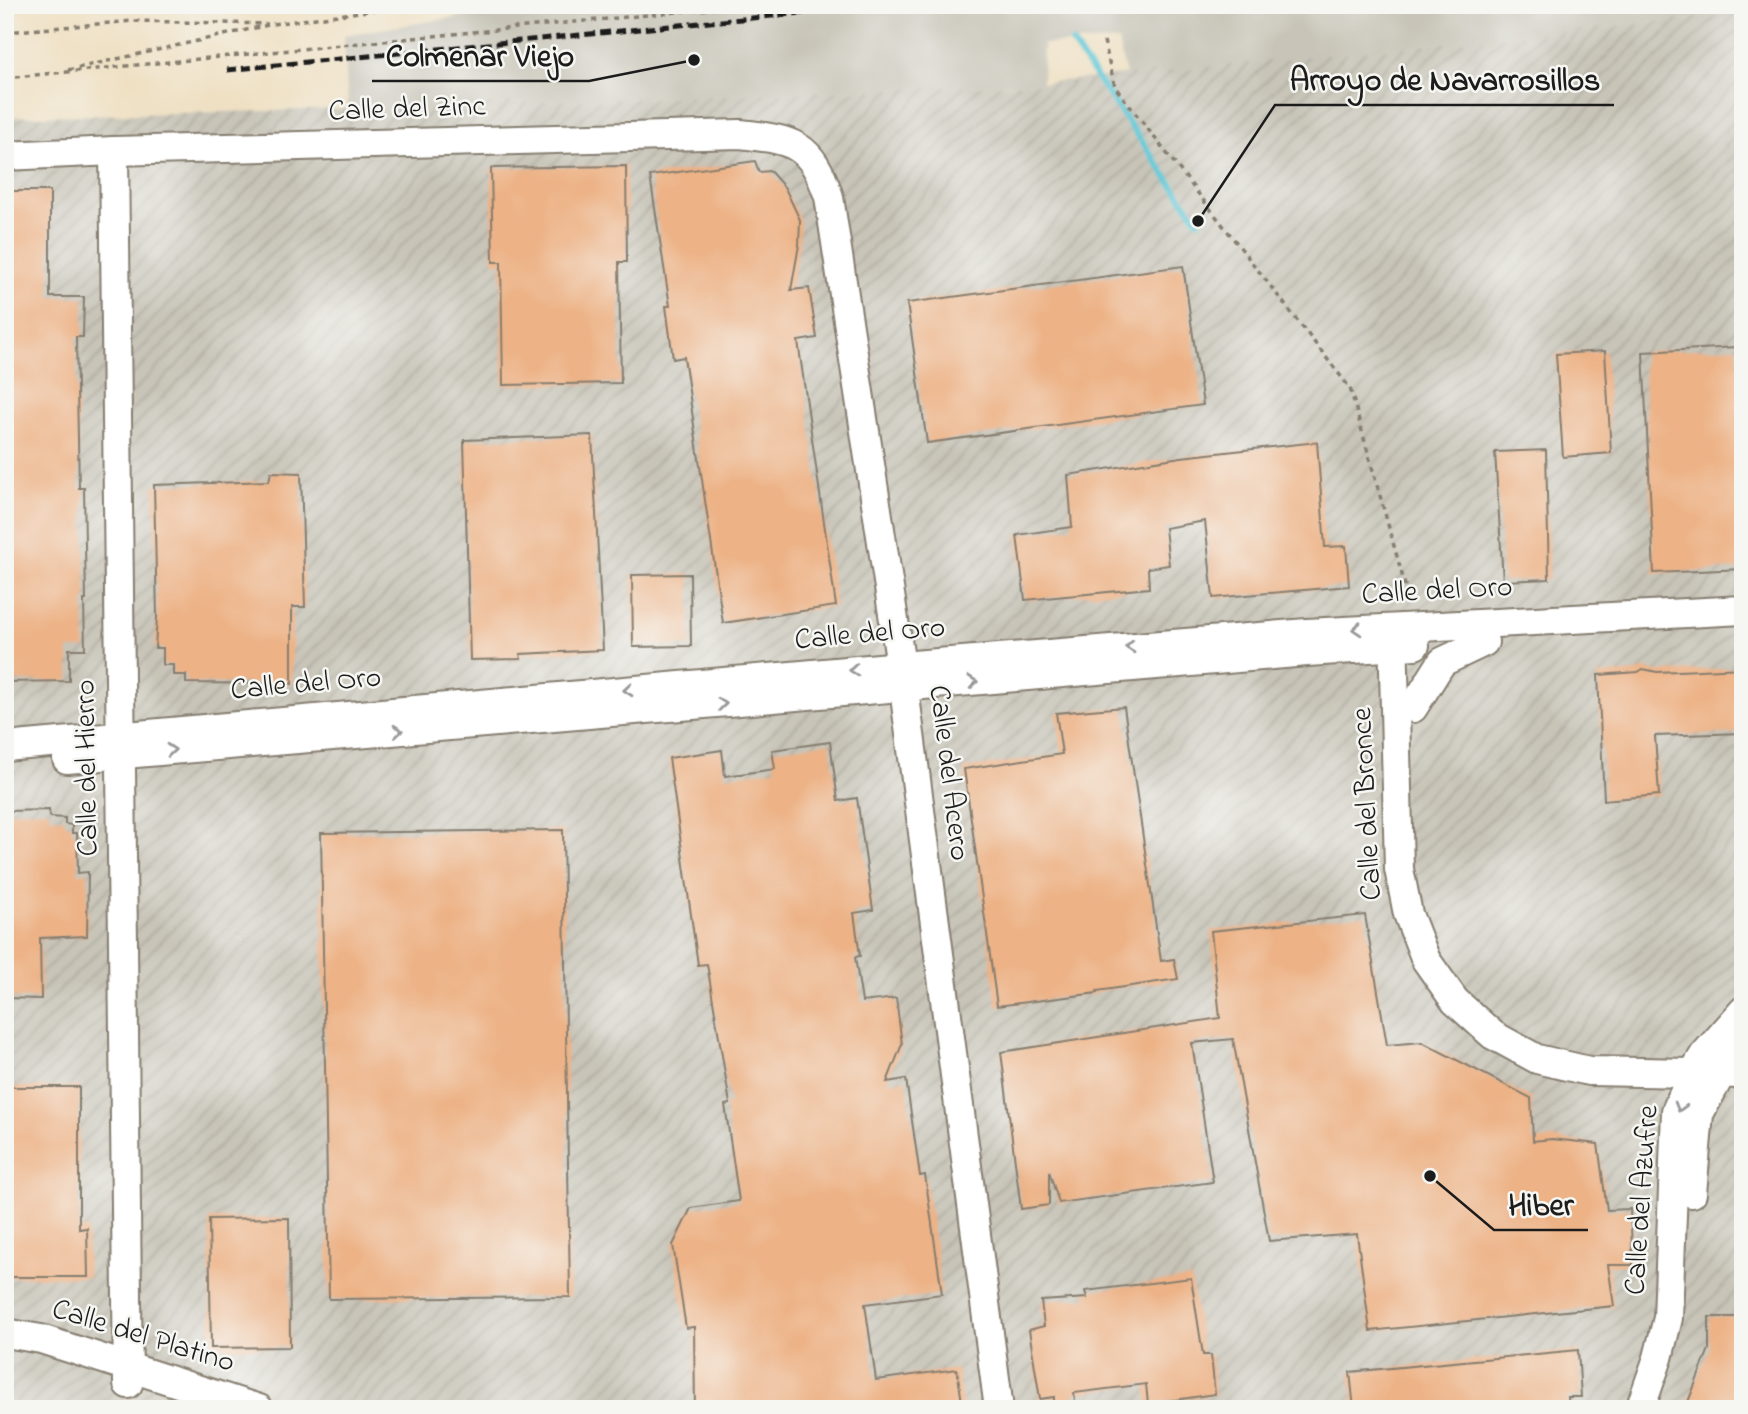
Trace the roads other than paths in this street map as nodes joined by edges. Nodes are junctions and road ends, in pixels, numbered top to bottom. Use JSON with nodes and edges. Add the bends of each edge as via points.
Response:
{"nodes":[{"id":1,"x":114,"y":151,"type":"junction"},
{"id":2,"x":807,"y":152,"type":"joint"},
{"id":3,"x":5,"y":156,"type":"edge"},
{"id":4,"x":1743,"y":610,"type":"edge"},
{"id":5,"x":1743,"y":628,"type":"edge"},
{"id":6,"x":1402,"y":636,"type":"junction"},
{"id":7,"x":1484,"y":642,"type":"junction"},
{"id":8,"x":902,"y":677,"type":"junction"},
{"id":9,"x":1413,"y":708,"type":"junction"},
{"id":10,"x":121,"y":745,"type":"junction"},
{"id":11,"x":5,"y":747,"type":"edge"},
{"id":12,"x":5,"y":765,"type":"edge"},
{"id":13,"x":1743,"y":1010,"type":"edge"},
{"id":14,"x":1725,"y":1062,"type":"edge"},
{"id":15,"x":5,"y":1333,"type":"edge"},
{"id":16,"x":5,"y":1352,"type":"edge"},
{"id":17,"x":129,"y":1375,"type":"junction"},
{"id":18,"x":202,"y":1409,"type":"edge"},
{"id":19,"x":259,"y":1409,"type":"edge"},
{"id":20,"x":999,"y":1409,"type":"edge"},
{"id":21,"x":1640,"y":1409,"type":"edge"},
{"id":22,"x":1660,"y":1409,"type":"edge"}],
"edges":[{"from":1,"to":2,"type":"street","name":"Calle del Zinc","via":[[740,134],[777,138]]},
{"from":1,"to":3,"type":"street","name":"Calle del Zinc"},
{"from":1,"to":10,"type":"street","name":"Calle del Hierro"},
{"from":2,"to":8,"type":"street","name":"Calle del Acero","via":[[829,197]]},
{"from":4,"to":6,"type":"street","name":"Calle del Oro"},
{"from":5,"to":7,"type":"street","name":"Calle del Oro"},
{"from":6,"to":7,"type":"street","name":"Calle del Oro"},
{"from":6,"to":8,"type":"street","name":"Calle del Oro"},
{"from":6,"to":9,"type":"street","name":"Calle del Bronce"},
{"from":6,"to":14,"type":"street","name":"Calle del Bronce","via":[[1399,869],[1408,914],[1426,960],[1455,1001],[1493,1035],[1537,1059],[1589,1071]]},
{"from":7,"to":9,"type":"street","via":[[1442,662]]},
{"from":8,"to":10,"type":"street","name":"Calle del Oro"},
{"from":8,"to":20,"type":"street","name":"Calle del Acero"},
{"from":9,"to":14,"type":"street","name":"Calle del Bronce","via":[[1417,867],[1425,909],[1442,950],[1469,989],[1504,1019],[1544,1041],[1591,1053]]},
{"from":10,"to":11,"type":"street","name":"Calle del Oro"},
{"from":10,"to":12,"type":"street","name":"Calle del Oro"},
{"from":10,"to":17,"type":"street","name":"Calle del Hierro"},
{"from":13,"to":14,"type":"street","name":"Calle del Azufre"},
{"from":14,"to":21,"type":"street","name":"Calle del Azufre","one_way":true,"via":[[1676,1111],[1668,1318]]},
{"from":14,"to":22,"type":"street","name":"Calle del Azufre","via":[[1699,1114],[1686,1321]]},
{"from":15,"to":17,"type":"street","name":"Calle del Platino","via":[[41,1339]]},
{"from":16,"to":17,"type":"street","name":"Calle del Platino"},
{"from":17,"to":18,"type":"street","name":"Calle del Platino"},
{"from":17,"to":19,"type":"street","name":"Calle del Platino"}]}
